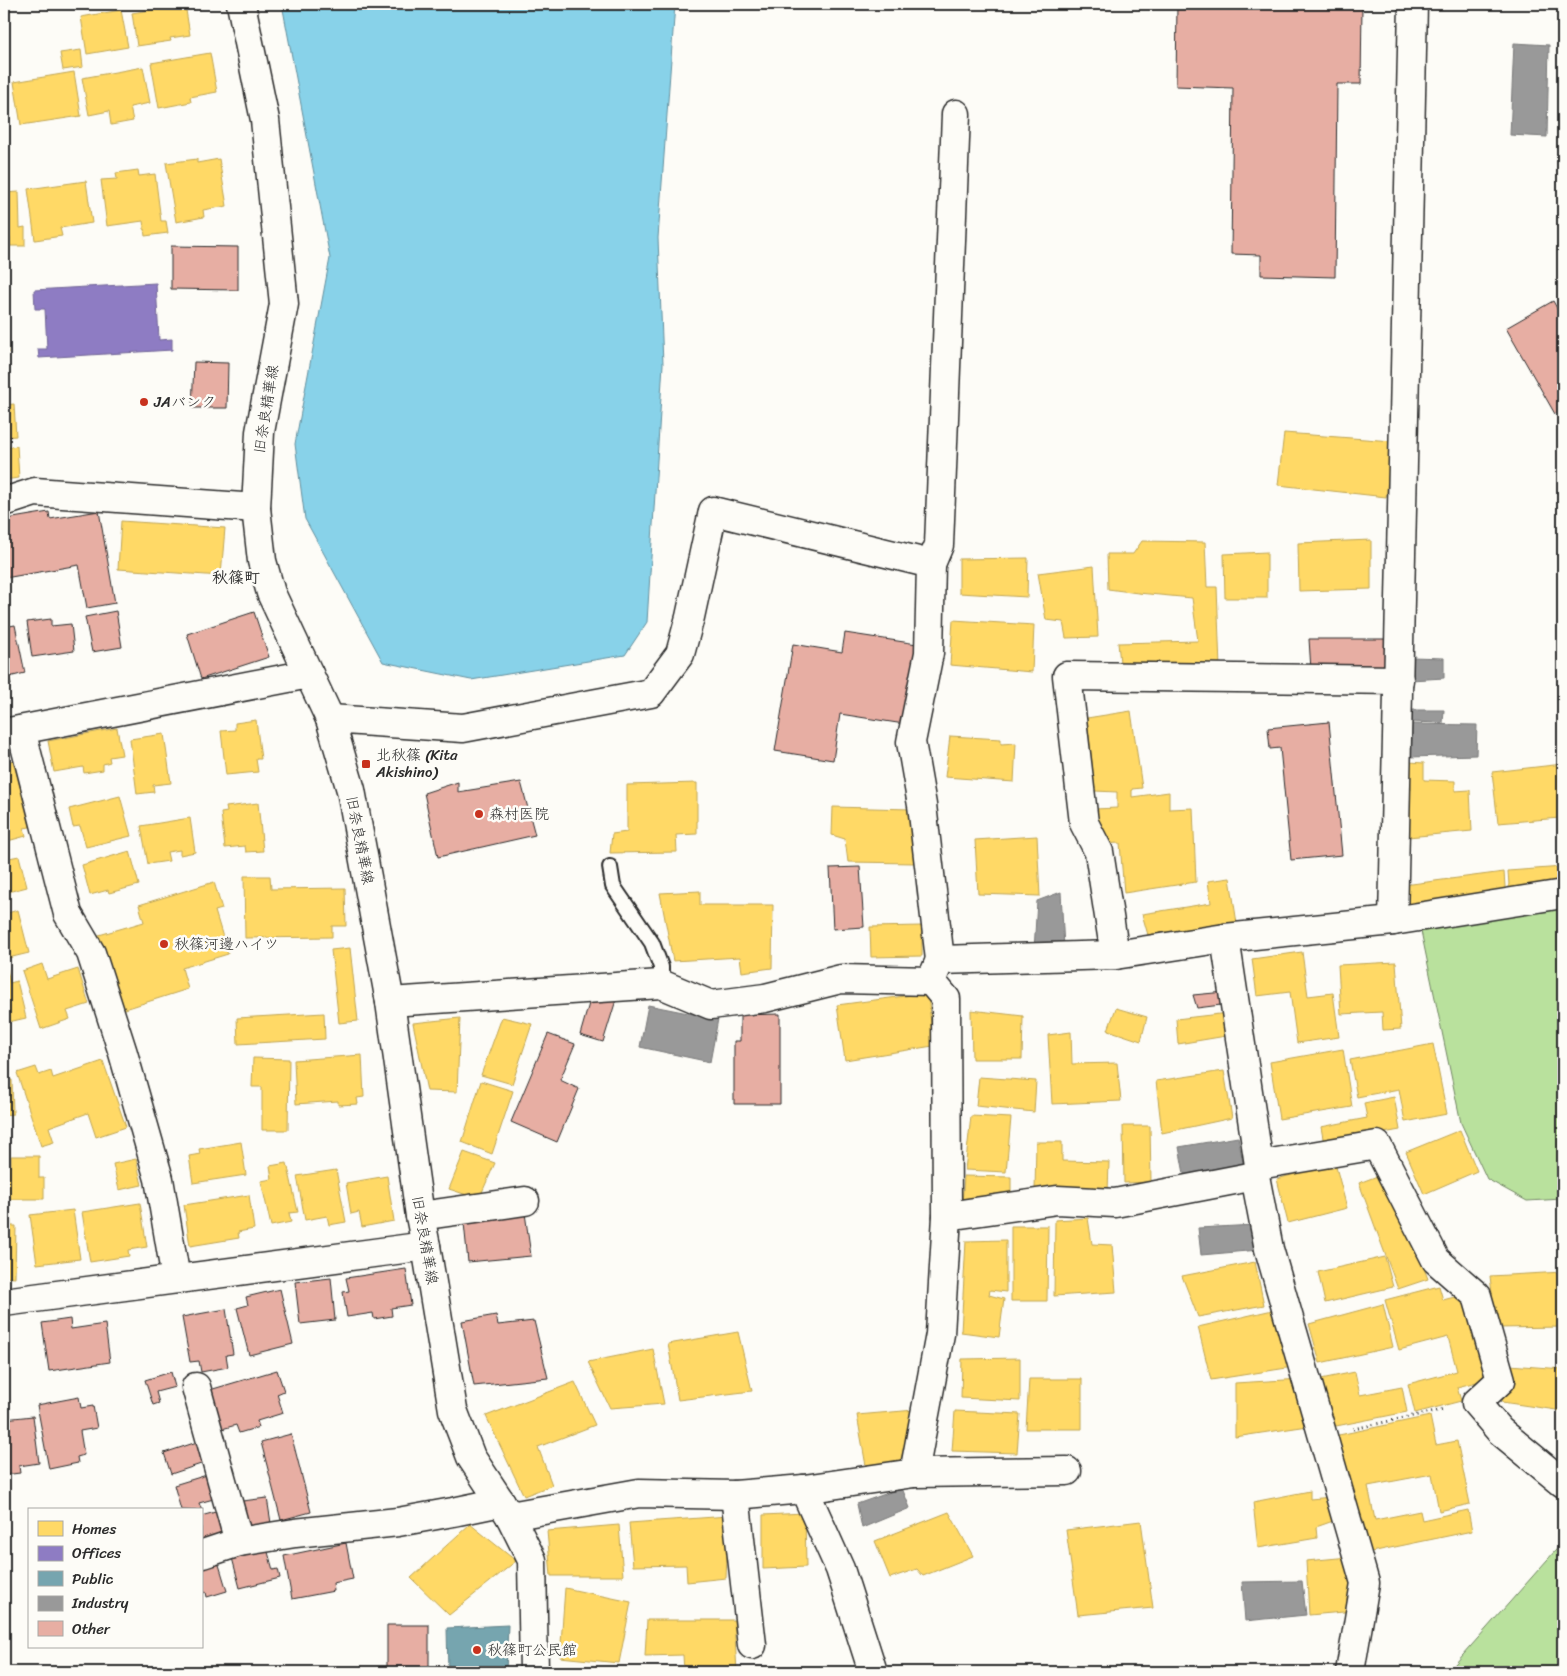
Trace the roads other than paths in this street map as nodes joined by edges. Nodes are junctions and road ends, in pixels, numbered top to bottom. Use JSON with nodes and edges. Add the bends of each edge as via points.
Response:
{"nodes":[{"id":1,"x":241,"y":4,"type":"edge"},
{"id":2,"x":1413,"y":4,"type":"edge"},
{"id":3,"x":956,"y":114,"type":"dead end"},
{"id":4,"x":4,"y":502,"type":"edge"},
{"id":5,"x":256,"y":508,"type":"junction"},
{"id":6,"x":931,"y":564,"type":"junction"},
{"id":7,"x":309,"y":674,"type":"junction"},
{"id":8,"x":1399,"y":680,"type":"junction"},
{"id":9,"x":330,"y":719,"type":"junction"},
{"id":10,"x":12,"y":732,"type":"edge"},
{"id":11,"x":610,"y":866,"type":"dead end"},
{"id":12,"x":1563,"y":894,"type":"edge"},
{"id":13,"x":1394,"y":920,"type":"junction"},
{"id":14,"x":1225,"y":938,"type":"junction"},
{"id":15,"x":1115,"y":955,"type":"junction"},
{"id":16,"x":936,"y":971,"type":"junction"},
{"id":17,"x":661,"y":984,"type":"junction"},
{"id":18,"x":390,"y":1002,"type":"junction"},
{"id":19,"x":1257,"y":1170,"type":"junction"},
{"id":20,"x":525,"y":1201,"type":"dead end"},
{"id":21,"x":420,"y":1216,"type":"junction"},
{"id":22,"x":947,"y":1216,"type":"junction"},
{"id":23,"x":426,"y":1246,"type":"junction"},
{"id":24,"x":176,"y":1279,"type":"junction"},
{"id":25,"x":4,"y":1302,"type":"edge"},
{"id":26,"x":196,"y":1387,"type":"dead end"},
{"id":27,"x":1067,"y":1471,"type":"dead end"},
{"id":28,"x":914,"y":1472,"type":"junction"},
{"id":29,"x":1563,"y":1483,"type":"edge"},
{"id":30,"x":804,"y":1489,"type":"junction"},
{"id":31,"x":735,"y":1495,"type":"junction"},
{"id":32,"x":505,"y":1509,"type":"junction"},
{"id":33,"x":239,"y":1542,"type":"junction"},
{"id":34,"x":204,"y":1554,"type":"dead end"},
{"id":35,"x":752,"y":1645,"type":"dead end"},
{"id":36,"x":534,"y":1672,"type":"edge"},
{"id":37,"x":873,"y":1672,"type":"edge"},
{"id":38,"x":1350,"y":1672,"type":"edge"}],
"edges":[{"from":1,"to":5,"type":"street","name":"旧奈良精華線","via":[[265,120],[284,304],[260,432]]},
{"from":2,"to":8,"type":"street"},
{"from":3,"to":6,"type":"street","via":[[939,545]]},
{"from":4,"to":5,"type":"street","via":[[35,492]]},
{"from":5,"to":7,"type":"street","name":"旧奈良精華線","via":[[262,561],[271,593]]},
{"from":6,"to":9,"type":"street","via":[[713,511],[680,654],[651,693],[463,728]]},
{"from":6,"to":16,"type":"street","via":[[929,653],[911,742],[922,805]]},
{"from":7,"to":9,"type":"street","name":"旧奈良精華線"},
{"from":7,"to":10,"type":"street"},
{"from":8,"to":13,"type":"street"},
{"from":8,"to":15,"type":"street","via":[[1067,676],[1084,823],[1099,852]]},
{"from":9,"to":18,"type":"street","name":"旧奈良精華線","via":[[351,790]]},
{"from":10,"to":24,"type":"street","via":[[68,914],[91,953],[123,1053],[159,1179]]},
{"from":11,"to":17,"type":"lane","via":[[613,886],[652,943],[661,967]]},
{"from":12,"to":13,"type":"street"},
{"from":13,"to":14,"type":"street"},
{"from":14,"to":15,"type":"street"},
{"from":14,"to":19,"type":"street"},
{"from":15,"to":16,"type":"street"},
{"from":16,"to":17,"type":"street","via":[[841,978],[765,998],[711,1005]]},
{"from":16,"to":22,"type":"street","via":[[946,999]]},
{"from":17,"to":18,"type":"street"},
{"from":18,"to":21,"type":"street","name":"旧奈良精華線"},
{"from":19,"to":22,"type":"street","via":[[1115,1202],[1057,1200]]},
{"from":19,"to":29,"type":"street","via":[[1377,1144],[1436,1260],[1477,1296],[1501,1380],[1476,1403],[1500,1431]]},
{"from":19,"to":38,"type":"street","via":[[1269,1249],[1365,1583]]},
{"from":20,"to":21,"type":"street"},
{"from":21,"to":23,"type":"street","name":"旧奈良精華線"},
{"from":22,"to":28,"type":"street","via":[[940,1334]]},
{"from":23,"to":24,"type":"street"},
{"from":23,"to":32,"type":"street","name":"旧奈良精華線","via":[[453,1410],[471,1457]]},
{"from":24,"to":25,"type":"street"},
{"from":26,"to":33,"type":"street"},
{"from":27,"to":28,"type":"street"},
{"from":28,"to":30,"type":"street"},
{"from":30,"to":31,"type":"street"},
{"from":30,"to":37,"type":"street","via":[[840,1569]]},
{"from":31,"to":32,"type":"street","via":[[639,1493]]},
{"from":31,"to":35,"type":"street"},
{"from":32,"to":33,"type":"street","via":[[453,1512]]},
{"from":32,"to":36,"type":"street","name":"旧奈良精華線","via":[[532,1560]]},
{"from":33,"to":34,"type":"street"}]}
